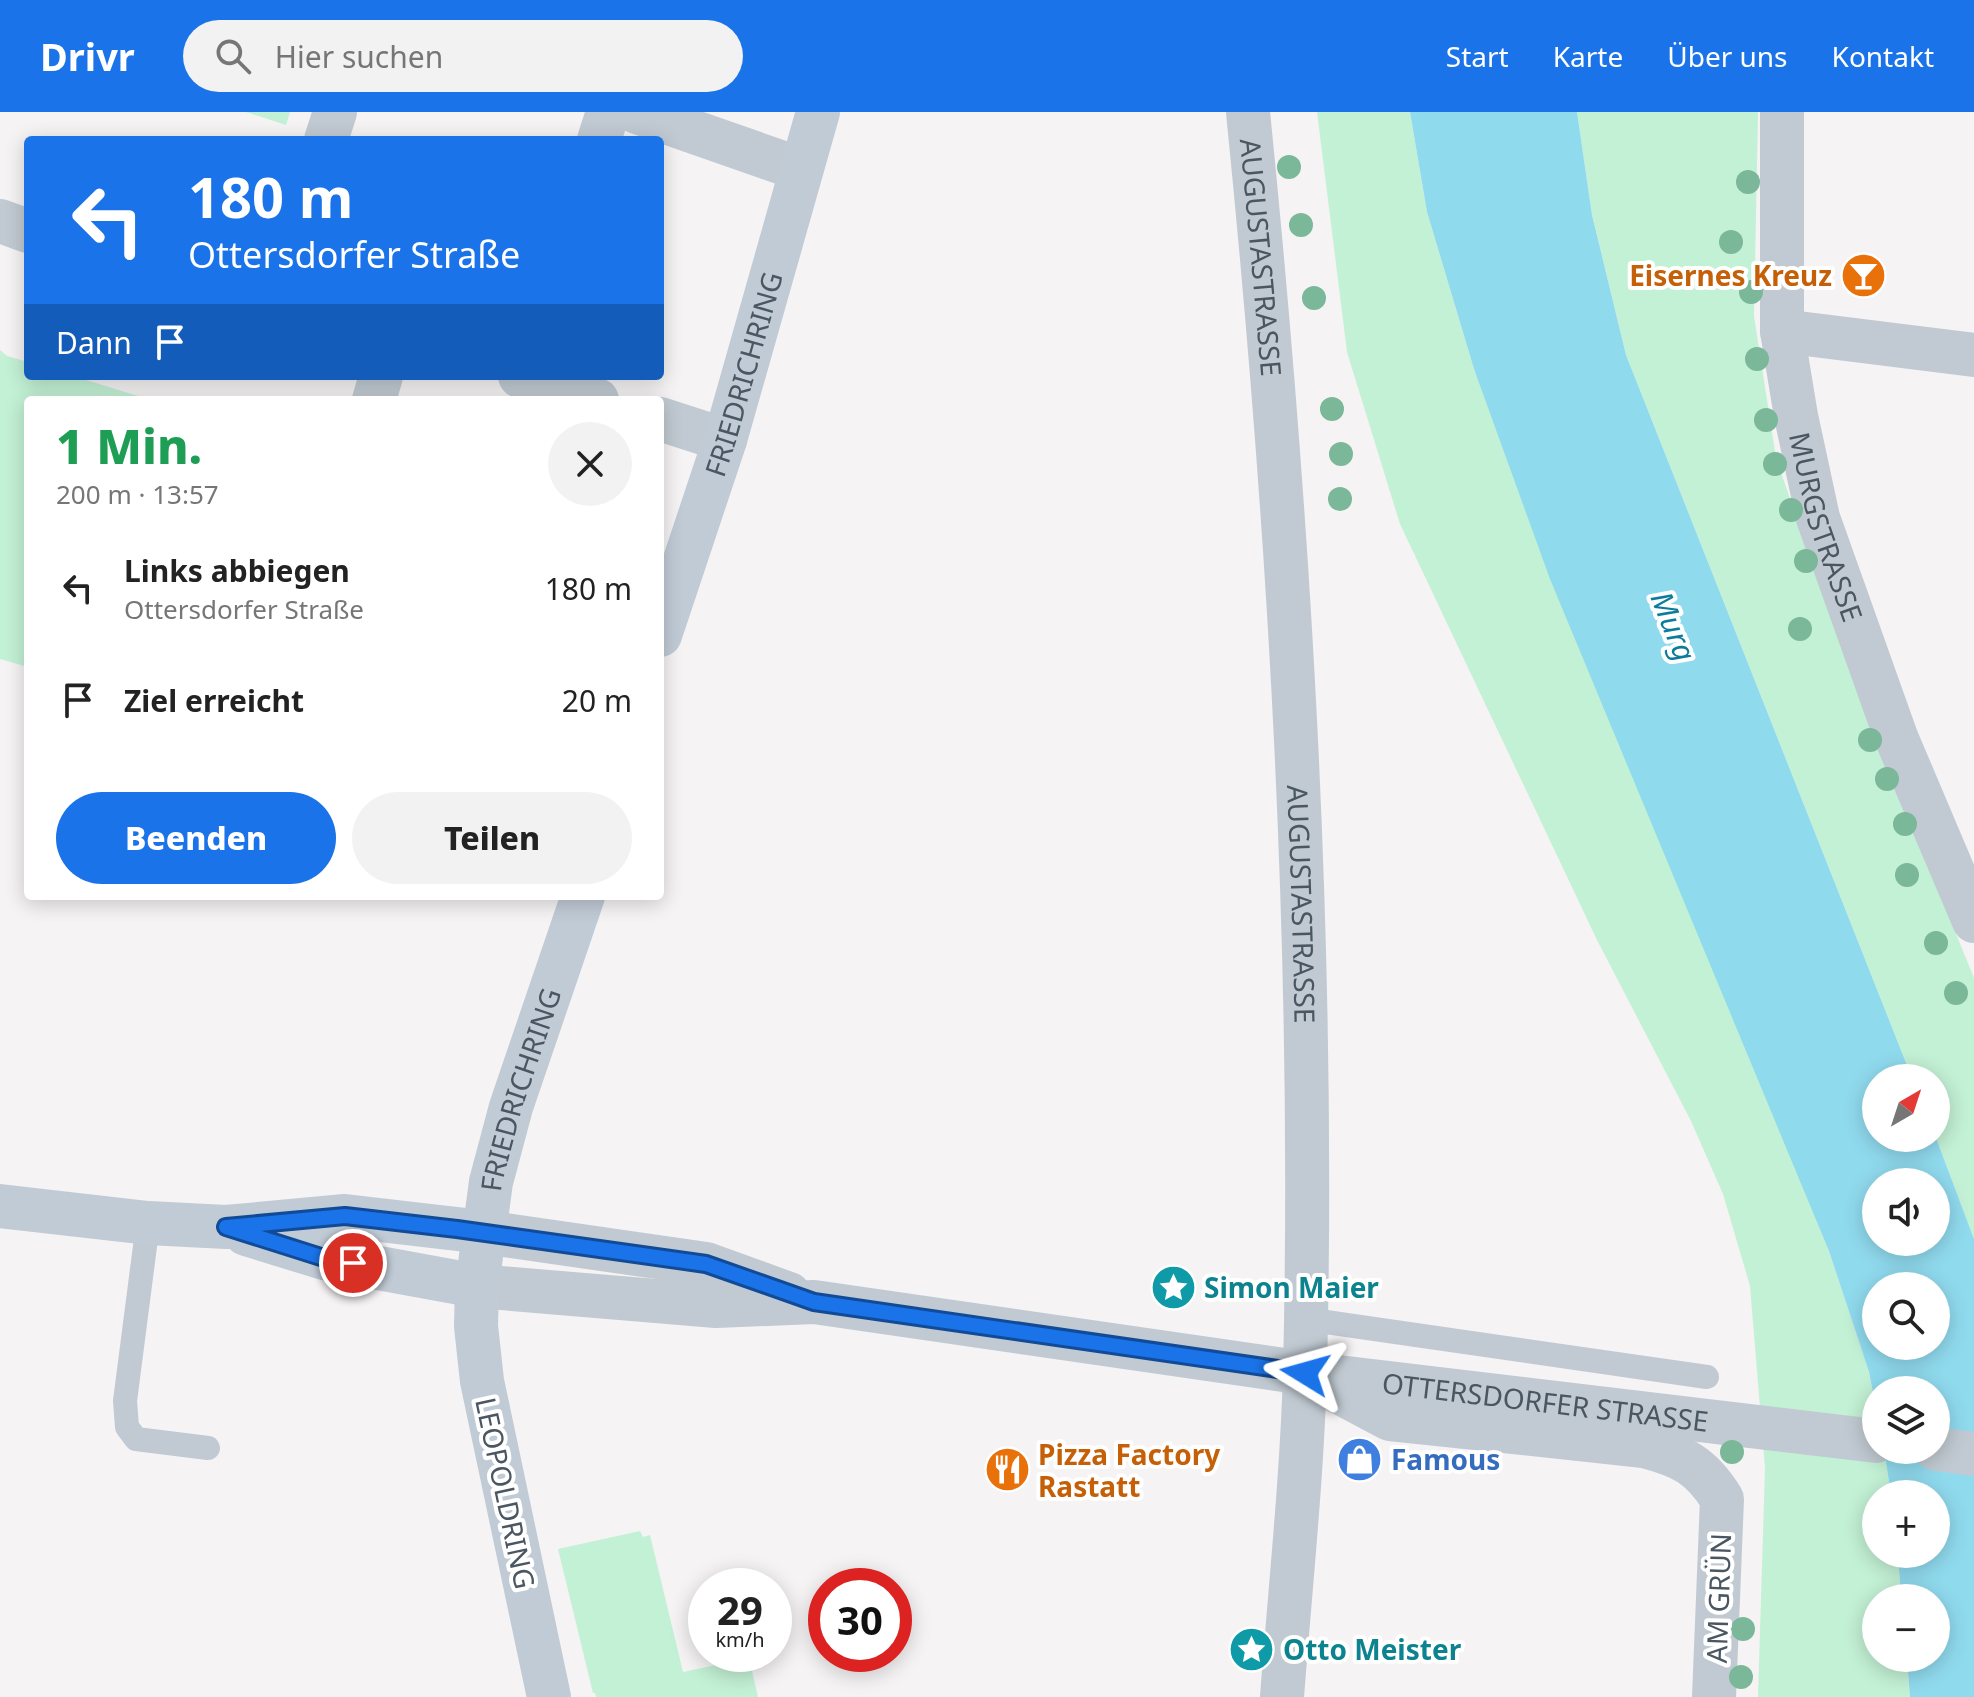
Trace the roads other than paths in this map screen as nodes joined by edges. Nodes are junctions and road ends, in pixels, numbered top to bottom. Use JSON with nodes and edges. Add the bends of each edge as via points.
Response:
{"nodes":[{"id":1,"x":335,"y":112,"type":"edge"},
{"id":2,"x":608,"y":112,"type":"edge"},
{"id":3,"x":637,"y":112,"type":"edge"},
{"id":4,"x":818,"y":112,"type":"edge"},
{"id":5,"x":1248,"y":112,"type":"edge"},
{"id":6,"x":1782,"y":112,"type":"edge"},
{"id":7,"x":702,"y":122,"type":"edge"},
{"id":8,"x":327,"y":136,"type":"edge"},
{"id":9,"x":600,"y":136,"type":"edge"},
{"id":10,"x":800,"y":169,"type":"junction"},
{"id":11,"x":0,"y":221,"type":"edge"},
{"id":12,"x":24,"y":230,"type":"edge"},
{"id":13,"x":1782,"y":331,"type":"junction"},
{"id":14,"x":1974,"y":355,"type":"edge"},
{"id":15,"x":534,"y":380,"type":"edge"},
{"id":16,"x":584,"y":396,"type":"edge"},
{"id":17,"x":664,"y":420,"type":"edge"},
{"id":18,"x":725,"y":440,"type":"junction"},
{"id":19,"x":664,"y":623,"type":"edge"},
{"id":20,"x":582,"y":900,"type":"edge"},
{"id":21,"x":1974,"y":921,"type":"edge"},
{"id":22,"x":0,"y":1206,"type":"edge"},
{"id":23,"x":148,"y":1223,"type":"junction"},
{"id":24,"x":226,"y":1227,"type":"junction"},
{"id":25,"x":483,"y":1232,"type":"junction"},
{"id":26,"x":477,"y":1286,"type":"junction"},
{"id":27,"x":814,"y":1302,"type":"junction"},
{"id":28,"x":1305,"y":1319,"type":"junction"},
{"id":29,"x":1305,"y":1373,"type":"junction"},
{"id":30,"x":1707,"y":1377,"type":"dead end"},
{"id":31,"x":1862,"y":1439,"type":"edge"},
{"id":32,"x":208,"y":1448,"type":"dead end"},
{"id":33,"x":1950,"y":1451,"type":"edge"},
{"id":34,"x":1974,"y":1454,"type":"edge"},
{"id":35,"x":1722,"y":1499,"type":"joint"},
{"id":36,"x":549,"y":1697,"type":"edge"},
{"id":37,"x":1282,"y":1697,"type":"edge"},
{"id":38,"x":1714,"y":1697,"type":"edge"}],
"edges":[{"from":1,"to":8,"type":"street"},
{"from":2,"to":9,"type":"street"},
{"from":3,"to":7,"type":"street"},
{"from":4,"to":10,"type":"main road","name":"FRIEDRICHRING"},
{"from":5,"to":28,"type":"street","name":"AUGUSTASTRASSE","via":[[1267,300],[1306,972]]},
{"from":6,"to":13,"type":"street","name":"MURGSTRASSE"},
{"from":7,"to":10,"type":"street"},
{"from":10,"to":18,"type":"main road","name":"FRIEDRICHRING"},
{"from":11,"to":12,"type":"street"},
{"from":13,"to":14,"type":"street"},
{"from":13,"to":21,"type":"street","name":"MURGSTRASSE","via":[[1818,518],[1896,737]]},
{"from":15,"to":16,"type":"street"},
{"from":17,"to":18,"type":"street"},
{"from":18,"to":19,"type":"main road","name":"FRIEDRICHRING"},
{"from":20,"to":25,"type":"main road","name":"FRIEDRICHRING","via":[[511,1107]]},
{"from":22,"to":23,"type":"main road","name":"OTTERSDORFER STRASSE"},
{"from":23,"to":24,"type":"main road","name":"OTTERSDORFER STRASSE"},
{"from":23,"to":32,"type":"lane","via":[[125,1401],[127,1427],[136,1439]]},
{"from":24,"to":25,"type":"main road","name":"OTTERSDORFER STRASSE","via":[[345,1216]]},
{"from":24,"to":26,"type":"main road","name":"OTTERSDORFER STRASSE","via":[[324,1258]]},
{"from":25,"to":26,"type":"main road","name":"FRIEDRICHRING"},
{"from":25,"to":27,"type":"street","name":"OTTERSDORFER STRASSE","via":[[706,1264]]},
{"from":26,"to":27,"type":"street","name":"OTTERSDORFER STRASSE","via":[[716,1306]]},
{"from":26,"to":36,"type":"main road","name":"LEOPOLDRING","via":[[482,1381]]},
{"from":27,"to":29,"type":"street","name":"OTTERSDORFER STRASSE"},
{"from":28,"to":29,"type":"street","name":"AUGUSTASTRASSE"},
{"from":28,"to":30,"type":"lane"},
{"from":29,"to":31,"type":"street","name":"OTTERSDORFER STRASSE"},
{"from":29,"to":35,"type":"street","name":"OTTERSDORFER STRASSE","via":[[1390,1419],[1670,1453],[1709,1478]]},
{"from":29,"to":37,"type":"street","name":"AUGUSTASTRASSE"},
{"from":33,"to":34,"type":"street"},
{"from":35,"to":38,"type":"street","name":"AM GRÜN"}]}
